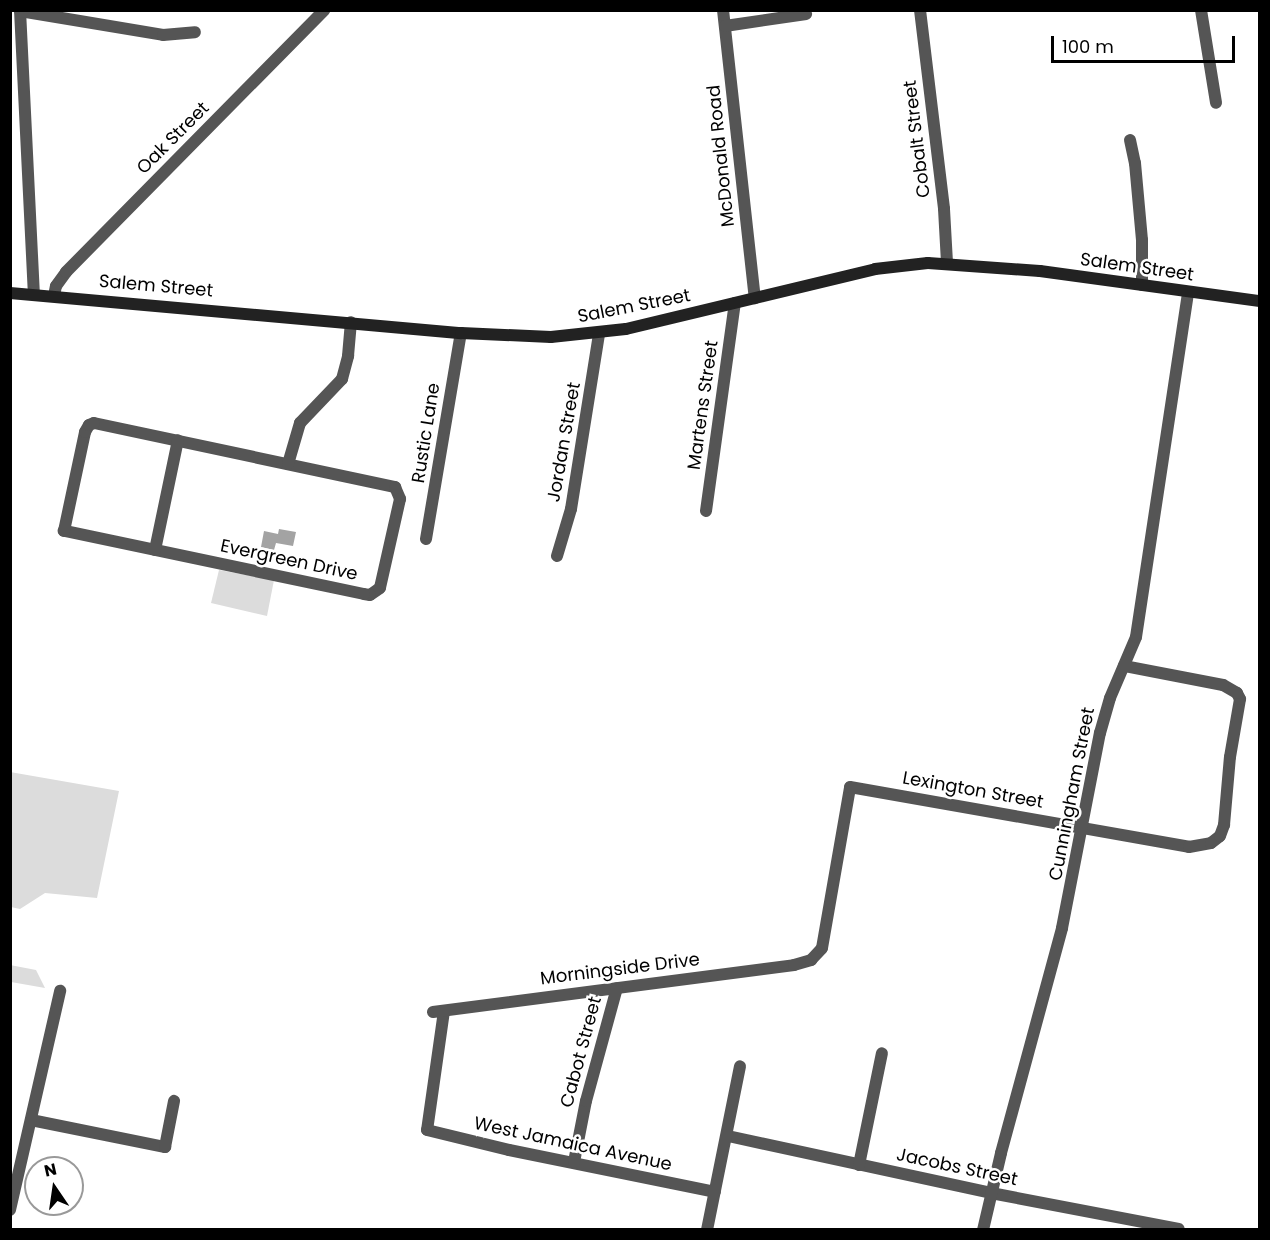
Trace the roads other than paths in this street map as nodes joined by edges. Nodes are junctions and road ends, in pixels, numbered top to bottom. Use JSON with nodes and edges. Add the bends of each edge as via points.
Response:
{"nodes":[{"id":1,"x":324,"y":10,"type":"edge"},
{"id":2,"x":723,"y":10,"type":"edge"},
{"id":3,"x":920,"y":10,"type":"edge"},
{"id":4,"x":1201,"y":10,"type":"edge"},
{"id":5,"x":20,"y":11,"type":"edge"},
{"id":6,"x":806,"y":14,"type":"dead end"},
{"id":7,"x":725,"y":26,"type":"junction"},
{"id":8,"x":195,"y":32,"type":"dead end"},
{"id":9,"x":1216,"y":103,"type":"dead end"},
{"id":10,"x":1130,"y":140,"type":"dead end"},
{"id":11,"x":947,"y":263,"type":"junction"},
{"id":12,"x":1142,"y":285,"type":"junction"},
{"id":13,"x":10,"y":293,"type":"edge"},
{"id":14,"x":1188,"y":293,"type":"junction"},
{"id":15,"x":34,"y":295,"type":"junction"},
{"id":16,"x":54,"y":296,"type":"junction"},
{"id":17,"x":755,"y":298,"type":"junction"},
{"id":18,"x":1260,"y":301,"type":"edge"},
{"id":19,"x":735,"y":303,"type":"junction"},
{"id":20,"x":351,"y":322,"type":"junction"},
{"id":21,"x":460,"y":333,"type":"junction"},
{"id":22,"x":599,"y":334,"type":"junction"},
{"id":23,"x":178,"y":440,"type":"junction"},
{"id":24,"x":288,"y":464,"type":"junction"},
{"id":25,"x":706,"y":511,"type":"dead end"},
{"id":26,"x":426,"y":539,"type":"dead end"},
{"id":27,"x":155,"y":550,"type":"junction"},
{"id":28,"x":557,"y":556,"type":"dead end"},
{"id":29,"x":1124,"y":666,"type":"junction"},
{"id":30,"x":1083,"y":827,"type":"junction"},
{"id":31,"x":811,"y":960,"type":"joint"},
{"id":32,"x":617,"y":988,"type":"junction"},
{"id":33,"x":60,"y":991,"type":"dead end"},
{"id":34,"x":882,"y":1053,"type":"dead end"},
{"id":35,"x":740,"y":1066,"type":"dead end"},
{"id":36,"x":174,"y":1101,"type":"dead end"},
{"id":37,"x":31,"y":1120,"type":"junction"},
{"id":38,"x":426,"y":1128,"type":"joint"},
{"id":39,"x":728,"y":1136,"type":"junction"},
{"id":40,"x":574,"y":1162,"type":"junction"},
{"id":41,"x":860,"y":1165,"type":"junction"},
{"id":42,"x":715,"y":1192,"type":"junction"},
{"id":43,"x":991,"y":1193,"type":"junction"},
{"id":44,"x":10,"y":1210,"type":"edge"},
{"id":45,"x":707,"y":1230,"type":"edge"},
{"id":46,"x":983,"y":1230,"type":"edge"},
{"id":47,"x":1179,"y":1230,"type":"edge"}],
"edges":[{"from":1,"to":16,"type":"street","name":"Oak Street","via":[[82,255],[60,280]]},
{"from":2,"to":7,"type":"street","name":"McDonald Road"},
{"from":3,"to":11,"type":"street","name":"Cobalt Street"},
{"from":4,"to":9,"type":"street"},
{"from":5,"to":8,"type":"street","via":[[163,35]]},
{"from":5,"to":15,"type":"street"},
{"from":6,"to":7,"type":"street"},
{"from":7,"to":17,"type":"street","name":"McDonald Road"},
{"from":10,"to":12,"type":"street","via":[[1142,240]]},
{"from":11,"to":12,"type":"street","name":"Salem Street"},
{"from":11,"to":17,"type":"street","name":"Salem Street","via":[[875,269]]},
{"from":12,"to":14,"type":"street","name":"Salem Street"},
{"from":13,"to":15,"type":"street","name":"Salem Street"},
{"from":14,"to":18,"type":"street","name":"Salem Street"},
{"from":14,"to":29,"type":"street","name":"Cunningham Street","via":[[1139,621]]},
{"from":15,"to":16,"type":"street","name":"Salem Street"},
{"from":16,"to":20,"type":"street","name":"Salem Street"},
{"from":17,"to":19,"type":"street","name":"Salem Street"},
{"from":19,"to":22,"type":"street","name":"Salem Street"},
{"from":19,"to":25,"type":"street","name":"Martens Street"},
{"from":20,"to":21,"type":"street","name":"Salem Street"},
{"from":20,"to":24,"type":"street","via":[[342,379],[300,423]]},
{"from":21,"to":22,"type":"street","name":"Salem Street","via":[[542,337]]},
{"from":21,"to":26,"type":"street","name":"Rustic Lane"},
{"from":22,"to":28,"type":"street","name":"Jordan Street","via":[[571,509]]},
{"from":23,"to":24,"type":"street","name":"Evergreen Drive"},
{"from":23,"to":27,"type":"street"},
{"from":23,"to":27,"type":"street","name":"Evergreen Drive","via":[[99,423],[90,425],[85,432],[66,520],[64,531]]},
{"from":24,"to":27,"type":"street","name":"Evergreen Drive","via":[[390,485],[398,490],[400,499],[382,582],[376,592],[364,594]]},
{"from":29,"to":30,"type":"street","name":"Cunningham Street","via":[[1100,733]]},
{"from":29,"to":30,"type":"street","name":"Lexington Street","via":[[1223,685],[1237,693],[1240,707],[1230,757],[1224,825],[1220,836],[1211,843],[1189,847]]},
{"from":30,"to":31,"type":"street","name":"Lexington Street","via":[[850,786],[822,948]]},
{"from":30,"to":43,"type":"street","name":"Cunningham Street","via":[[1053,964]]},
{"from":31,"to":32,"type":"street","name":"Morningside Drive"},
{"from":32,"to":38,"type":"street","name":"Morningside Drive","via":[[439,1011]]},
{"from":32,"to":40,"type":"street","name":"Cabot Street"},
{"from":33,"to":37,"type":"street"},
{"from":34,"to":41,"type":"street"},
{"from":35,"to":39,"type":"street"},
{"from":36,"to":37,"type":"street","via":[[165,1147]]},
{"from":37,"to":44,"type":"street"},
{"from":38,"to":40,"type":"street","name":"West Jamaica Avenue"},
{"from":39,"to":41,"type":"street","name":"Jacobs Street"},
{"from":39,"to":42,"type":"street"},
{"from":40,"to":42,"type":"street","name":"West Jamaica Avenue"},
{"from":41,"to":43,"type":"street","name":"Jacobs Street"},
{"from":42,"to":45,"type":"street"},
{"from":43,"to":46,"type":"street","name":"Cunningham Street"},
{"from":43,"to":47,"type":"street","name":"Jacobs Street"}]}
